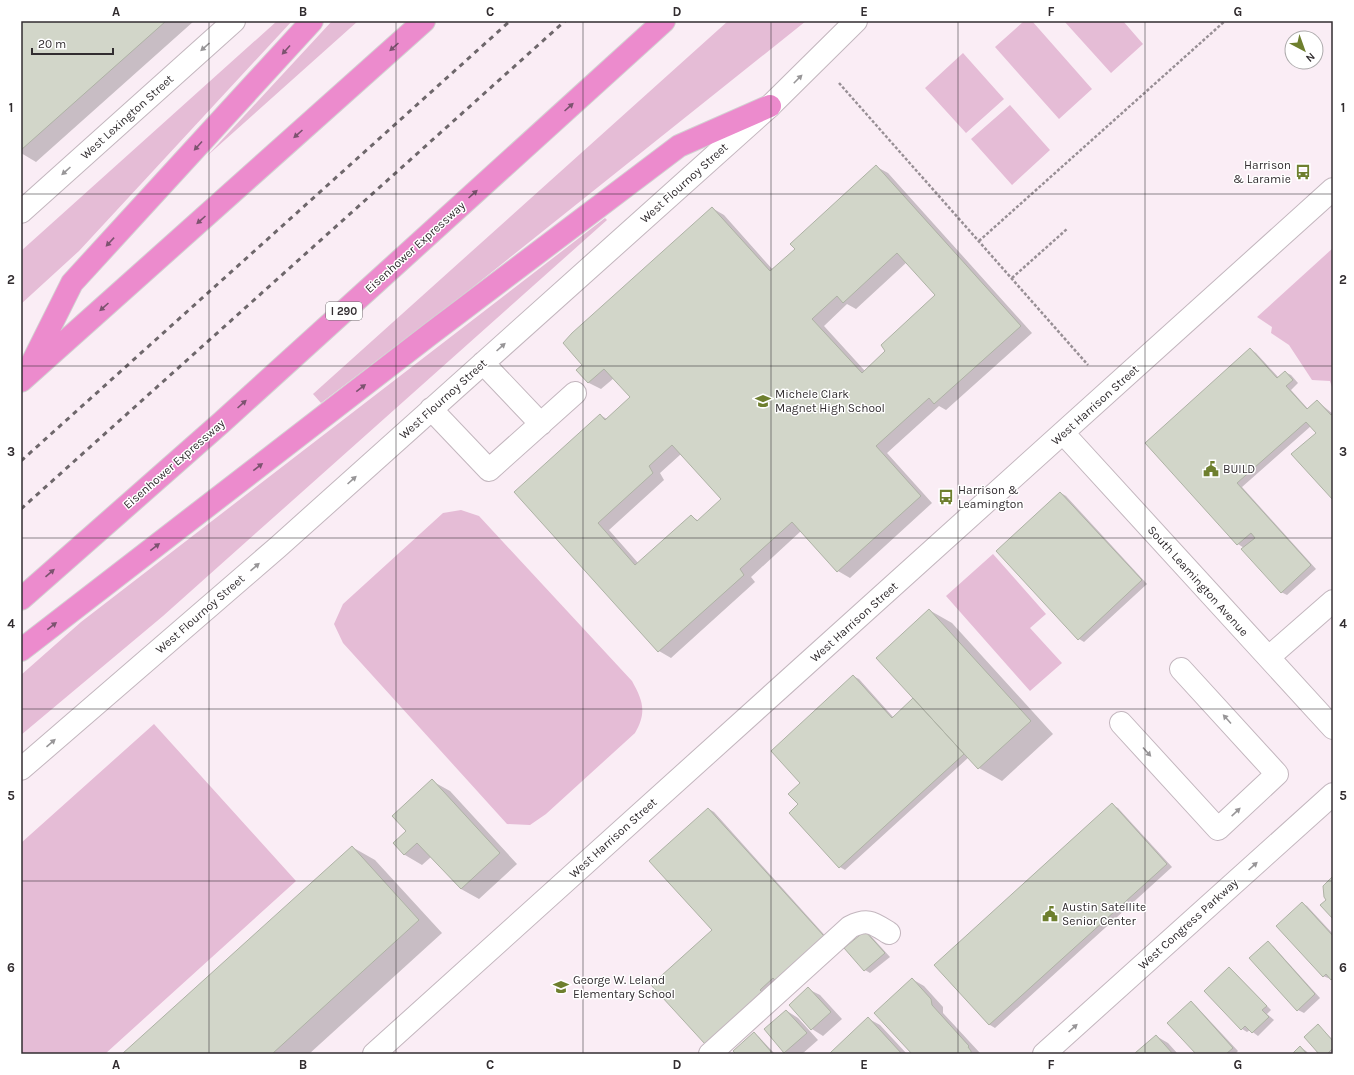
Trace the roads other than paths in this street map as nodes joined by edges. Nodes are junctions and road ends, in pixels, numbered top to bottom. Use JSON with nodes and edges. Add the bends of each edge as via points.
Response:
{"nodes":[{"id":1,"x":234,"y":21,"type":"edge"},
{"id":2,"x":312,"y":21,"type":"edge"},
{"id":3,"x":424,"y":21,"type":"edge"},
{"id":4,"x":664,"y":21,"type":"edge"},
{"id":5,"x":856,"y":21,"type":"edge"},
{"id":6,"x":770,"y":106,"type":"junction"},
{"id":7,"x":1333,"y":189,"type":"edge"},
{"id":8,"x":21,"y":212,"type":"edge"},
{"id":9,"x":483,"y":363,"type":"junction"},
{"id":10,"x":22,"y":380,"type":"edge"},
{"id":11,"x":575,"y":393,"type":"dead end"},
{"id":12,"x":431,"y":409,"type":"junction"},
{"id":13,"x":541,"y":424,"type":"junction"},
{"id":14,"x":1064,"y":434,"type":"junction"},
{"id":15,"x":21,"y":599,"type":"edge"},
{"id":16,"x":1333,"y":601,"type":"edge"},
{"id":17,"x":21,"y":650,"type":"edge"},
{"id":18,"x":1269,"y":658,"type":"junction"},
{"id":19,"x":1181,"y":669,"type":"dead end"},
{"id":20,"x":1121,"y":723,"type":"dead end"},
{"id":21,"x":1333,"y":728,"type":"edge"},
{"id":22,"x":21,"y":769,"type":"edge"},
{"id":23,"x":1333,"y":794,"type":"edge"},
{"id":24,"x":889,"y":933,"type":"dead end"},
{"id":25,"x":374,"y":1054,"type":"edge"},
{"id":26,"x":710,"y":1054,"type":"edge"},
{"id":27,"x":1044,"y":1054,"type":"edge"}],
"edges":[{"from":1,"to":8,"type":"street","name":"West Lexington Street","one_way":true},
{"from":2,"to":10,"type":"highway","one_way":true,"via":[[72,283]]},
{"from":3,"to":10,"type":"highway","one_way":true},
{"from":15,"to":4,"type":"highway","name":"Eisenhower Expressway","number":"I 290","one_way":true,"via":[[234,411]]},
{"from":6,"to":5,"type":"street","name":"West Flournoy Street","one_way":true},
{"from":9,"to":6,"type":"street","name":"West Flournoy Street","one_way":true},
{"from":17,"to":6,"type":"highway","one_way":true,"via":[[679,146]]},
{"from":7,"to":14,"type":"street","name":"West Harrison Street"},
{"from":9,"to":12,"type":"street","name":"West Flournoy Street"},
{"from":9,"to":13,"type":"street"},
{"from":11,"to":13,"type":"street"},
{"from":12,"to":13,"type":"street","via":[[489,470]]},
{"from":22,"to":12,"type":"street","name":"West Flournoy Street","one_way":true,"via":[[278,547]]},
{"from":14,"to":18,"type":"street","name":"South Leamington Avenue"},
{"from":14,"to":25,"type":"street","name":"West Harrison Street"},
{"from":16,"to":18,"type":"street"},
{"from":18,"to":21,"type":"street","name":"South Leamington Avenue"},
{"from":20,"to":19,"type":"street","one_way":true,"via":[[1218,829],[1277,774]]},
{"from":27,"to":23,"type":"street","name":"West Congress Parkway","one_way":true},
{"from":24,"to":26,"type":"street","via":[[872,922],[861,922],[850,927]]}]}
